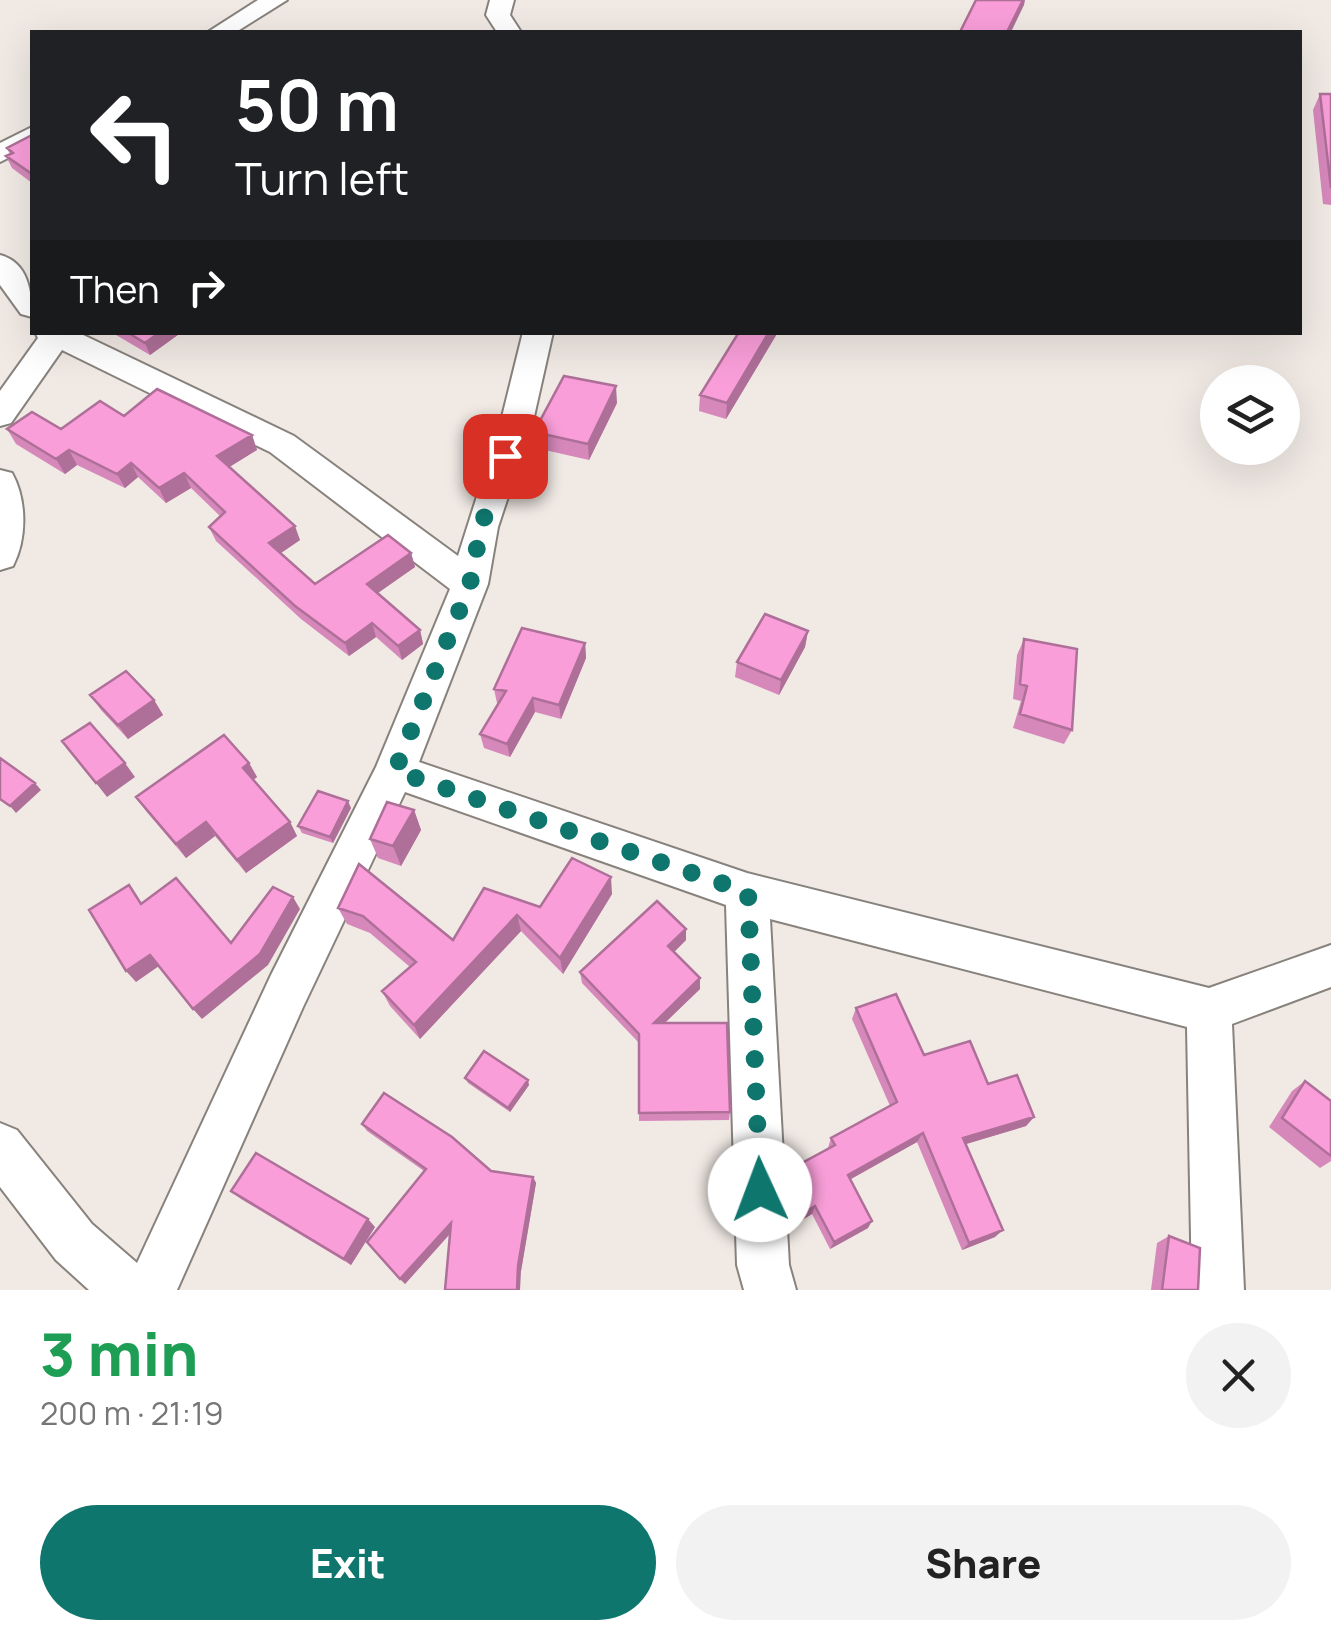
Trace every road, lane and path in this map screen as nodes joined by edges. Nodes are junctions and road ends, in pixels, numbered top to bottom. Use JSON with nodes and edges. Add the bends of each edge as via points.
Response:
{"nodes":[{"id":1,"x":275,"y":0,"type":"edge"},
{"id":2,"x":502,"y":0,"type":"edge"},
{"id":3,"x":223,"y":30,"type":"edge"},
{"id":4,"x":508,"y":30,"type":"edge"},
{"id":5,"x":30,"y":135,"type":"edge"},
{"id":6,"x":0,"y":154,"type":"edge"},
{"id":7,"x":0,"y":264,"type":"edge"},
{"id":8,"x":30,"y":305,"type":"edge"},
{"id":9,"x":52,"y":335,"type":"edge"},
{"id":10,"x":537,"y":335,"type":"edge"},
{"id":11,"x":0,"y":415,"type":"edge"},
{"id":12,"x":0,"y":482,"type":"edge"},
{"id":13,"x":0,"y":556,"type":"edge"},
{"id":14,"x":470,"y":584,"type":"junction"},
{"id":15,"x":395,"y":771,"type":"junction"},
{"id":16,"x":748,"y":892,"type":"junction"},
{"id":17,"x":1331,"y":966,"type":"edge"},
{"id":18,"x":1208,"y":1010,"type":"junction"},
{"id":19,"x":0,"y":1147,"type":"edge"},
{"id":20,"x":128,"y":1290,"type":"edge"},
{"id":21,"x":152,"y":1290,"type":"edge"},
{"id":22,"x":770,"y":1290,"type":"edge"},
{"id":23,"x":1218,"y":1290,"type":"edge"}],
"edges":[{"from":1,"to":3,"type":"street"},
{"from":2,"to":4,"type":"street","via":[[498,16]]},
{"from":5,"to":6,"type":"street"},
{"from":7,"to":8,"type":"street"},
{"from":9,"to":11,"type":"street"},
{"from":9,"to":14,"type":"street","via":[[282,444]]},
{"from":10,"to":14,"type":"street"},
{"from":12,"to":13,"type":"street","via":[[7,505]]},
{"from":14,"to":15,"type":"street"},
{"from":15,"to":16,"type":"street"},
{"from":15,"to":21,"type":"street"},
{"from":16,"to":18,"type":"street"},
{"from":16,"to":22,"type":"street","via":[[763,1265]]},
{"from":17,"to":18,"type":"street"},
{"from":18,"to":23,"type":"street"},
{"from":19,"to":20,"type":"street","via":[[74,1242]]}]}
